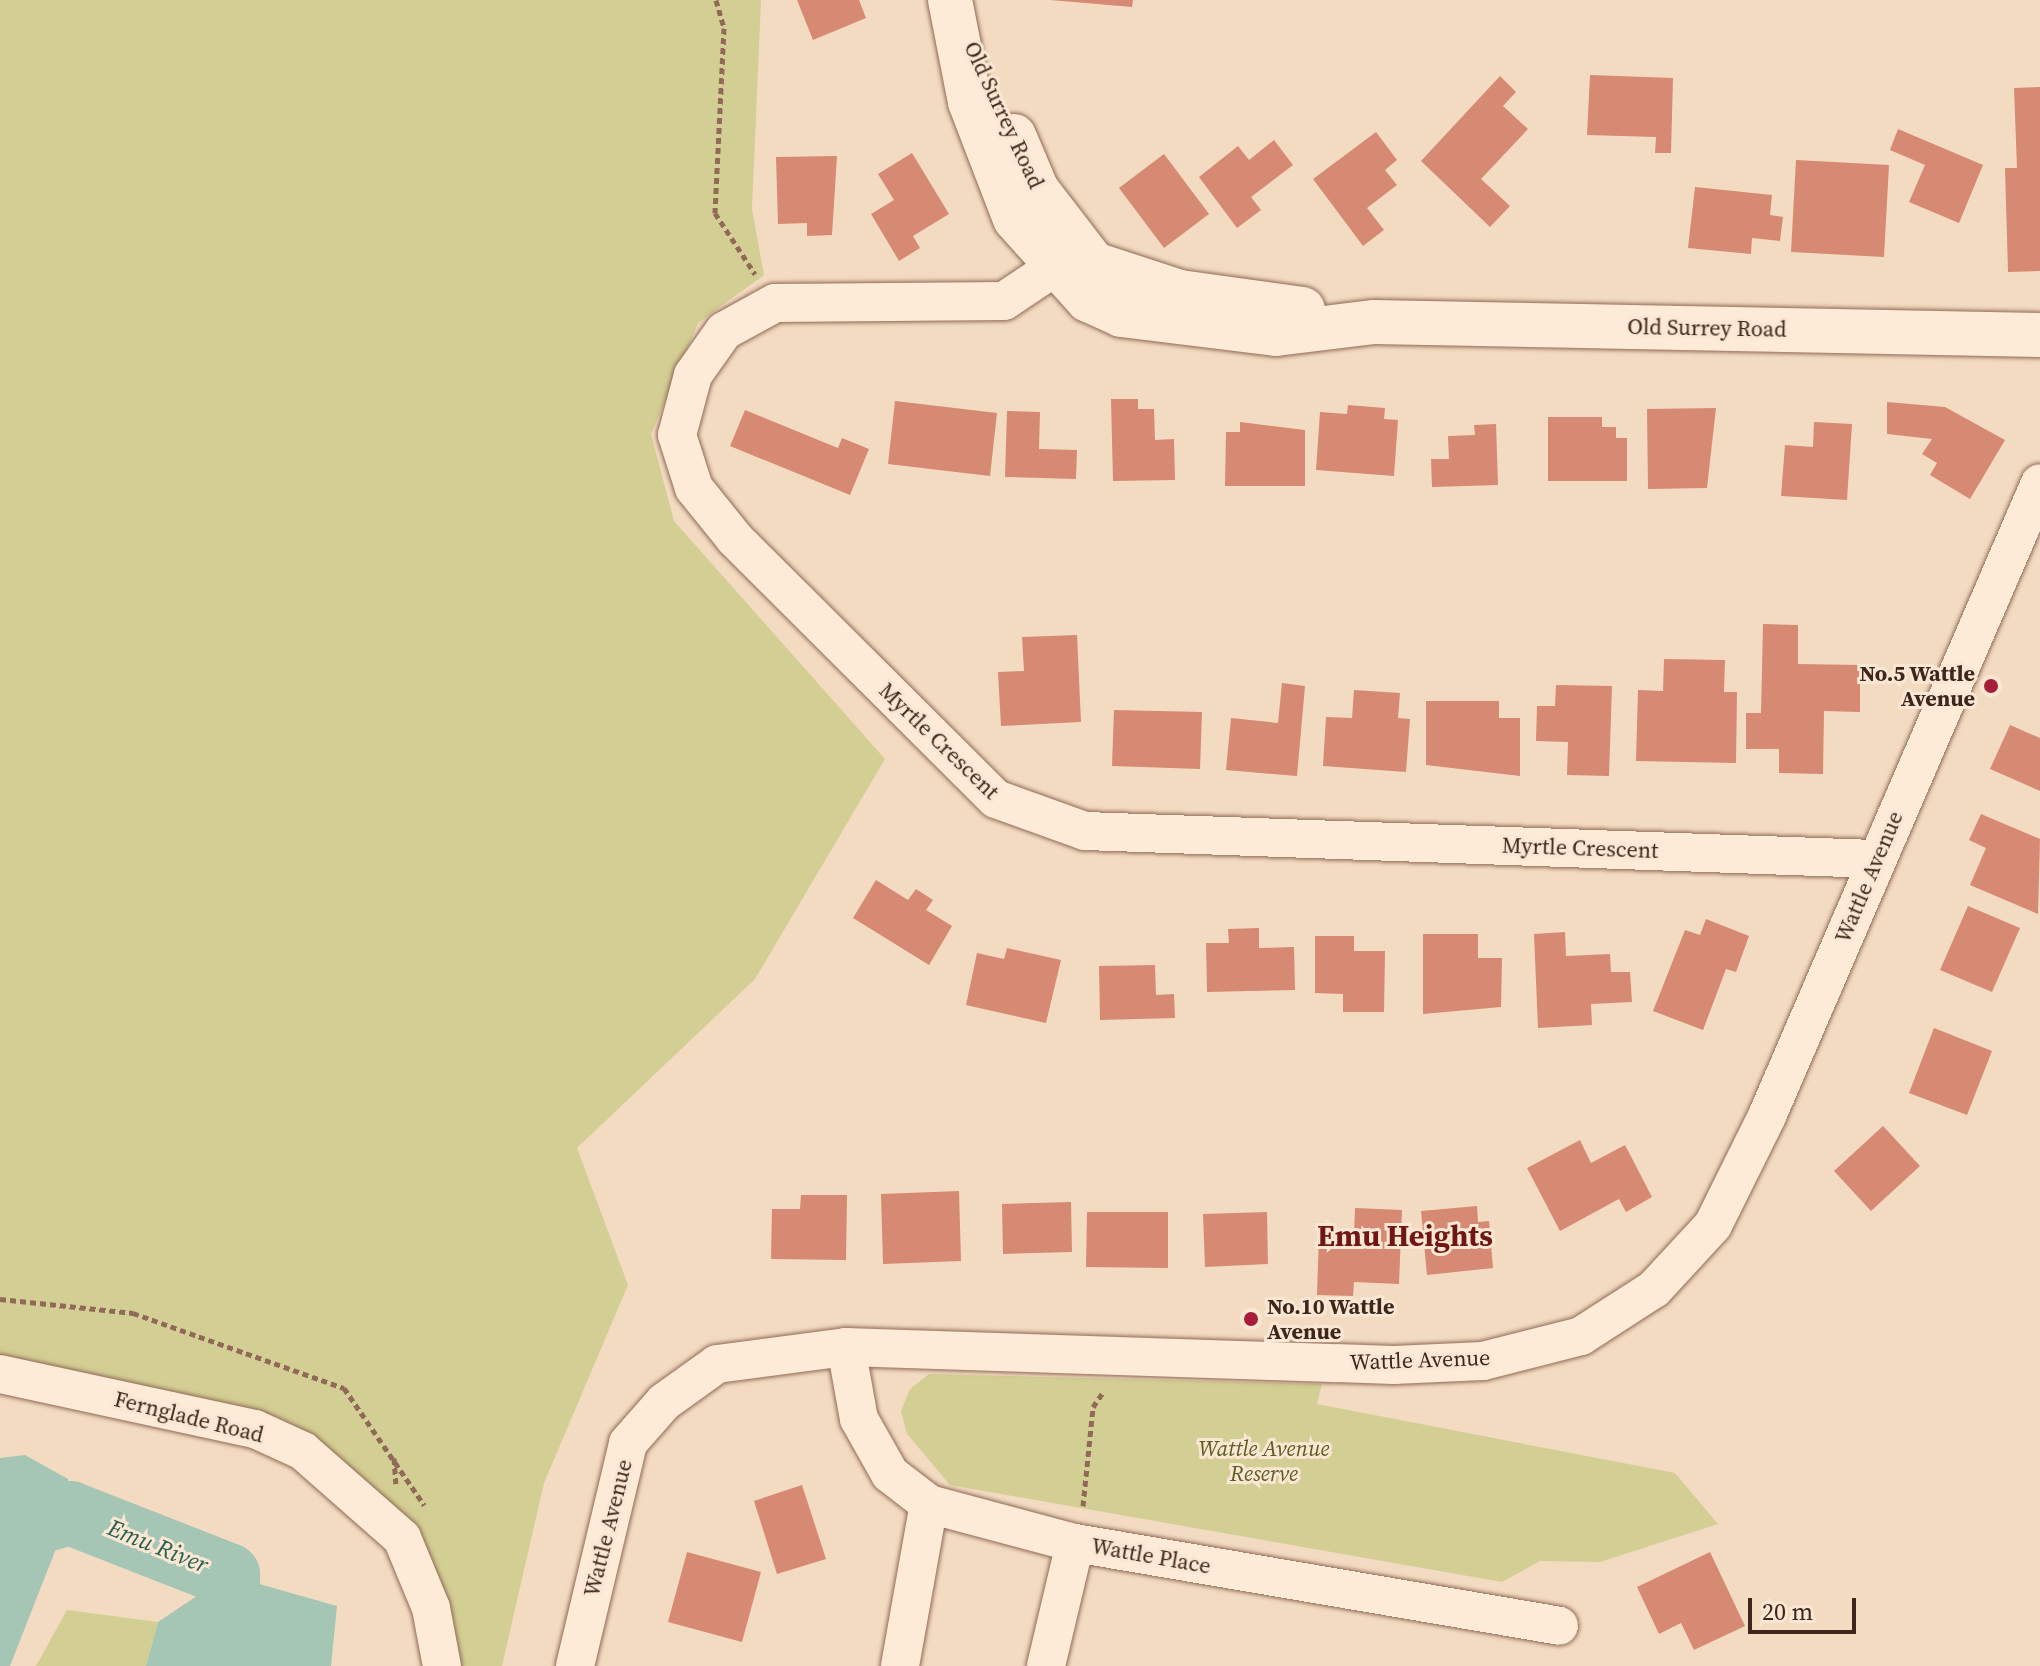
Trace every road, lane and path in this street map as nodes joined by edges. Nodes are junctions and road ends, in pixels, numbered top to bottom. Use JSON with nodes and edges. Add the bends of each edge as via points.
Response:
{"nodes":[{"id":1,"x":716,"y":0,"type":"edge"},
{"id":2,"x":950,"y":0,"type":"edge"},
{"id":3,"x":1055,"y":267,"type":"junction"},
{"id":4,"x":775,"y":303,"type":"junction"},
{"id":5,"x":1374,"y":322,"type":"junction"},
{"id":6,"x":2040,"y":335,"type":"edge"},
{"id":7,"x":2040,"y":483,"type":"edge"},
{"id":8,"x":1876,"y":859,"type":"junction"},
{"id":9,"x":846,"y":1347,"type":"junction"},
{"id":10,"x":0,"y":1374,"type":"edge"},
{"id":11,"x":1089,"y":1431,"type":"dead end"},
{"id":12,"x":1087,"y":1490,"type":"dead end"},
{"id":13,"x":929,"y":1504,"type":"junction"},
{"id":14,"x":1075,"y":1543,"type":"junction"},
{"id":15,"x":1559,"y":1626,"type":"dead end"},
{"id":16,"x":442,"y":1666,"type":"edge"},
{"id":17,"x":575,"y":1666,"type":"edge"},
{"id":18,"x":900,"y":1666,"type":"edge"},
{"id":19,"x":1046,"y":1666,"type":"edge"}],
"edges":[{"from":1,"to":4,"type":"path","via":[[724,28],[715,213]]},
{"from":2,"to":3,"type":"main road","name":"Old Surrey Road","via":[[970,102],[1010,204]]},
{"from":2,"to":5,"type":"main road","name":"Old Surrey Road","via":[[1037,190],[1094,264],[1124,280],[1180,292]]},
{"from":3,"to":4,"type":"street","name":"Myrtle Crescent","via":[[1004,301]]},
{"from":3,"to":5,"type":"main road","name":"Old Surrey Road","via":[[1088,300],[1184,327],[1276,334]]},
{"from":4,"to":8,"type":"street","name":"Myrtle Crescent","via":[[724,331],[693,375],[677,435],[694,488],[735,539],[996,799],[1085,831]]},
{"from":5,"to":6,"type":"main road","name":"Old Surrey Road"},
{"from":7,"to":8,"type":"street","name":"Wattle Avenue"},
{"from":8,"to":9,"type":"street","name":"Wattle Avenue","via":[[1713,1225],[1654,1289],[1581,1336],[1483,1361],[1394,1365]]},
{"from":9,"to":13,"type":"street","name":"Wattle Place","via":[[859,1419],[890,1474]]},
{"from":9,"to":17,"type":"street","name":"Wattle Avenue","via":[[717,1364],[664,1402],[628,1443]]},
{"from":10,"to":16,"type":"street","name":"Fernglade Road","via":[[255,1429],[303,1451],[402,1538],[431,1608]]},
{"from":11,"to":12,"type":"path"},
{"from":13,"to":14,"type":"street","name":"Wattle Place"},
{"from":13,"to":18,"type":"street"},
{"from":14,"to":15,"type":"street","name":"Wattle Place"},
{"from":14,"to":19,"type":"street"}]}
